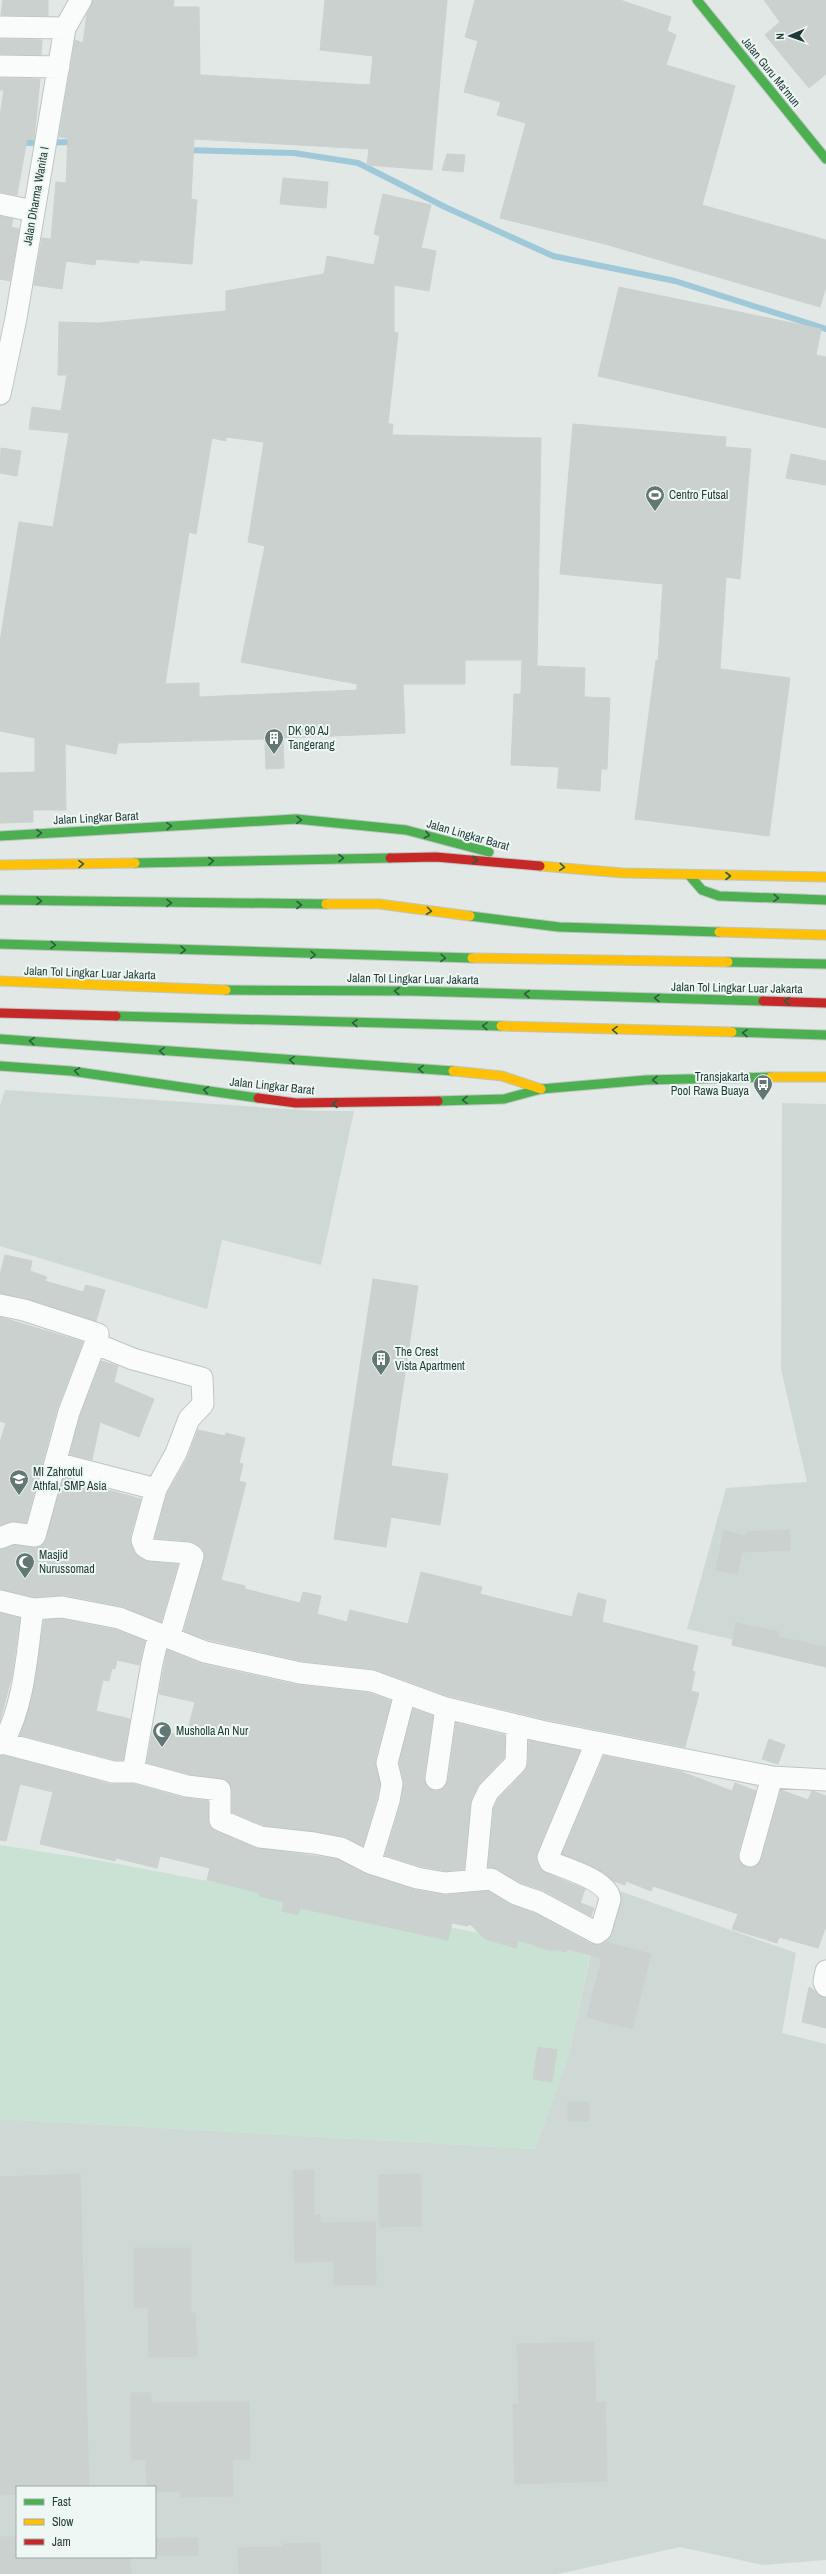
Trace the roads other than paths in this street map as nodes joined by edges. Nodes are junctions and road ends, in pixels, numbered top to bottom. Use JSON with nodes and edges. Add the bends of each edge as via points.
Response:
{"nodes":[{"id":1,"x":81,"y":0,"type":"edge"},
{"id":2,"x":697,"y":0,"type":"edge"},
{"id":3,"x":0,"y":27,"type":"edge"},
{"id":4,"x":65,"y":28,"type":"junction"},
{"id":5,"x":0,"y":66,"type":"edge"},
{"id":6,"x":59,"y":67,"type":"junction"},
{"id":7,"x":826,"y":159,"type":"edge"},
{"id":8,"x":0,"y":204,"type":"edge"},
{"id":9,"x":33,"y":211,"type":"junction"},
{"id":10,"x":0,"y":394,"type":"edge"},
{"id":11,"x":0,"y":836,"type":"edge"},
{"id":12,"x":523,"y":863,"type":"junction"},
{"id":13,"x":0,"y":866,"type":"edge"},
{"id":14,"x":688,"y":875,"type":"junction"},
{"id":15,"x":826,"y":877,"type":"edge"},
{"id":16,"x":0,"y":900,"type":"edge"},
{"id":17,"x":826,"y":900,"type":"edge"},
{"id":18,"x":826,"y":935,"type":"edge"},
{"id":19,"x":0,"y":944,"type":"edge"},
{"id":20,"x":826,"y":964,"type":"edge"},
{"id":21,"x":0,"y":981,"type":"edge"},
{"id":22,"x":826,"y":1003,"type":"edge"},
{"id":23,"x":0,"y":1013,"type":"edge"},
{"id":24,"x":826,"y":1035,"type":"edge"},
{"id":25,"x":0,"y":1039,"type":"edge"},
{"id":26,"x":0,"y":1066,"type":"edge"},
{"id":27,"x":826,"y":1067,"type":"edge"},
{"id":28,"x":797,"y":1076,"type":"junction"},
{"id":29,"x":826,"y":1077,"type":"edge"},
{"id":30,"x":541,"y":1089,"type":"junction"},
{"id":31,"x":0,"y":1305,"type":"edge"},
{"id":32,"x":96,"y":1344,"type":"junction"},
{"id":33,"x":54,"y":1463,"type":"junction"},
{"id":34,"x":156,"y":1489,"type":"junction"},
{"id":35,"x":0,"y":1538,"type":"edge"},
{"id":36,"x":0,"y":1601,"type":"edge"},
{"id":37,"x":33,"y":1609,"type":"junction"},
{"id":38,"x":164,"y":1636,"type":"junction"},
{"id":39,"x":405,"y":1693,"type":"junction"},
{"id":40,"x":446,"y":1708,"type":"junction"},
{"id":41,"x":517,"y":1725,"type":"junction"},
{"id":42,"x":2,"y":1743,"type":"edge"},
{"id":43,"x":596,"y":1743,"type":"junction"},
{"id":44,"x":136,"y":1772,"type":"junction"},
{"id":45,"x":772,"y":1777,"type":"junction"},
{"id":46,"x":436,"y":1779,"type":"dead end"},
{"id":47,"x":826,"y":1780,"type":"edge"},
{"id":48,"x":750,"y":1856,"type":"dead end"},
{"id":49,"x":370,"y":1863,"type":"junction"},
{"id":50,"x":475,"y":1880,"type":"junction"},
{"id":51,"x":826,"y":1971,"type":"edge"},
{"id":52,"x":826,"y":1986,"type":"edge"}],
"edges":[{"from":1,"to":4,"type":"street","name":"Jalan Dharma Wanita I"},
{"from":2,"to":7,"type":"main road","name":"Jalan Guru Ma'mun"},
{"from":3,"to":4,"type":"street"},
{"from":4,"to":6,"type":"street","name":"Jalan Dharma Wanita I"},
{"from":5,"to":6,"type":"street"},
{"from":6,"to":9,"type":"street","name":"Jalan Dharma Wanita I"},
{"from":8,"to":9,"type":"street"},
{"from":9,"to":10,"type":"street","name":"Jalan Dharma Wanita I"},
{"from":11,"to":12,"type":"main road","name":"Jalan Lingkar Barat","one_way":true,"via":[[296,819],[406,830]]},
{"from":13,"to":12,"type":"main road","name":"Jalan Lingkar Barat","one_way":true,"via":[[436,857]]},
{"from":12,"to":14,"type":"main road","name":"Jalan Lingkar Barat","one_way":true,"via":[[623,873]]},
{"from":14,"to":15,"type":"main road","name":"Jalan Lingkar Barat","one_way":true},
{"from":14,"to":17,"type":"main road","one_way":true,"via":[[702,890],[719,896]]},
{"from":16,"to":18,"type":"main road","one_way":true,"via":[[240,905],[379,904],[560,927]]},
{"from":19,"to":20,"type":"main road","name":"Jalan Tol Lingkar Luar Jakarta","one_way":true,"via":[[355,956]]},
{"from":22,"to":21,"type":"main road","name":"Jalan Tol Lingkar Luar Jakarta","one_way":true,"via":[[412,991],[197,990]]},
{"from":24,"to":23,"type":"main road","one_way":true},
{"from":30,"to":25,"type":"main road","name":"Jalan Lingkar Barat","one_way":true,"via":[[502,1076]]},
{"from":30,"to":26,"type":"main road","name":"Jalan Lingkar Barat","one_way":true,"via":[[504,1099],[296,1103],[71,1070]]},
{"from":27,"to":28,"type":"main road","name":"Jalan Lingkar Barat"},
{"from":28,"to":29,"type":"main road","name":"Jalan Lingkar Barat"},
{"from":28,"to":30,"type":"main road","name":"Jalan Lingkar Barat","one_way":true,"via":[[646,1080]]},
{"from":31,"to":32,"type":"street","via":[[24,1310],[98,1334]]},
{"from":32,"to":33,"type":"street","via":[[69,1412]]},
{"from":32,"to":34,"type":"street","via":[[133,1359],[204,1380],[202,1404],[189,1419],[176,1453]]},
{"from":33,"to":34,"type":"street"},
{"from":33,"to":35,"type":"street","via":[[42,1519],[35,1536],[13,1533]]},
{"from":34,"to":38,"type":"street","via":[[142,1540],[145,1547],[150,1550],[188,1552],[193,1556]]},
{"from":36,"to":37,"type":"street"},
{"from":37,"to":38,"type":"street","via":[[62,1606],[119,1618]]},
{"from":37,"to":42,"type":"street","via":[[20,1692]]},
{"from":38,"to":39,"type":"street","via":[[205,1652],[300,1673],[372,1681]]},
{"from":38,"to":44,"type":"street","via":[[152,1663],[134,1766]]},
{"from":39,"to":40,"type":"street"},
{"from":39,"to":49,"type":"street","via":[[387,1762],[392,1784],[389,1801]]},
{"from":40,"to":41,"type":"street"},
{"from":40,"to":46,"type":"street"},
{"from":41,"to":43,"type":"street"},
{"from":41,"to":50,"type":"street","via":[[516,1763],[488,1792],[482,1805]]},
{"from":42,"to":44,"type":"street","via":[[113,1772]]},
{"from":43,"to":45,"type":"street"},
{"from":43,"to":50,"type":"street","via":[[548,1858],[550,1862],[590,1877],[608,1894],[610,1899],[599,1932],[539,1902],[516,1894],[491,1879]]},
{"from":44,"to":49,"type":"street","via":[[187,1786],[220,1790],[220,1820],[260,1837],[340,1848]]},
{"from":45,"to":47,"type":"street"},
{"from":45,"to":48,"type":"street"},
{"from":49,"to":50,"type":"street","via":[[417,1878],[445,1883]]},
{"from":51,"to":52,"type":"street"}]}
